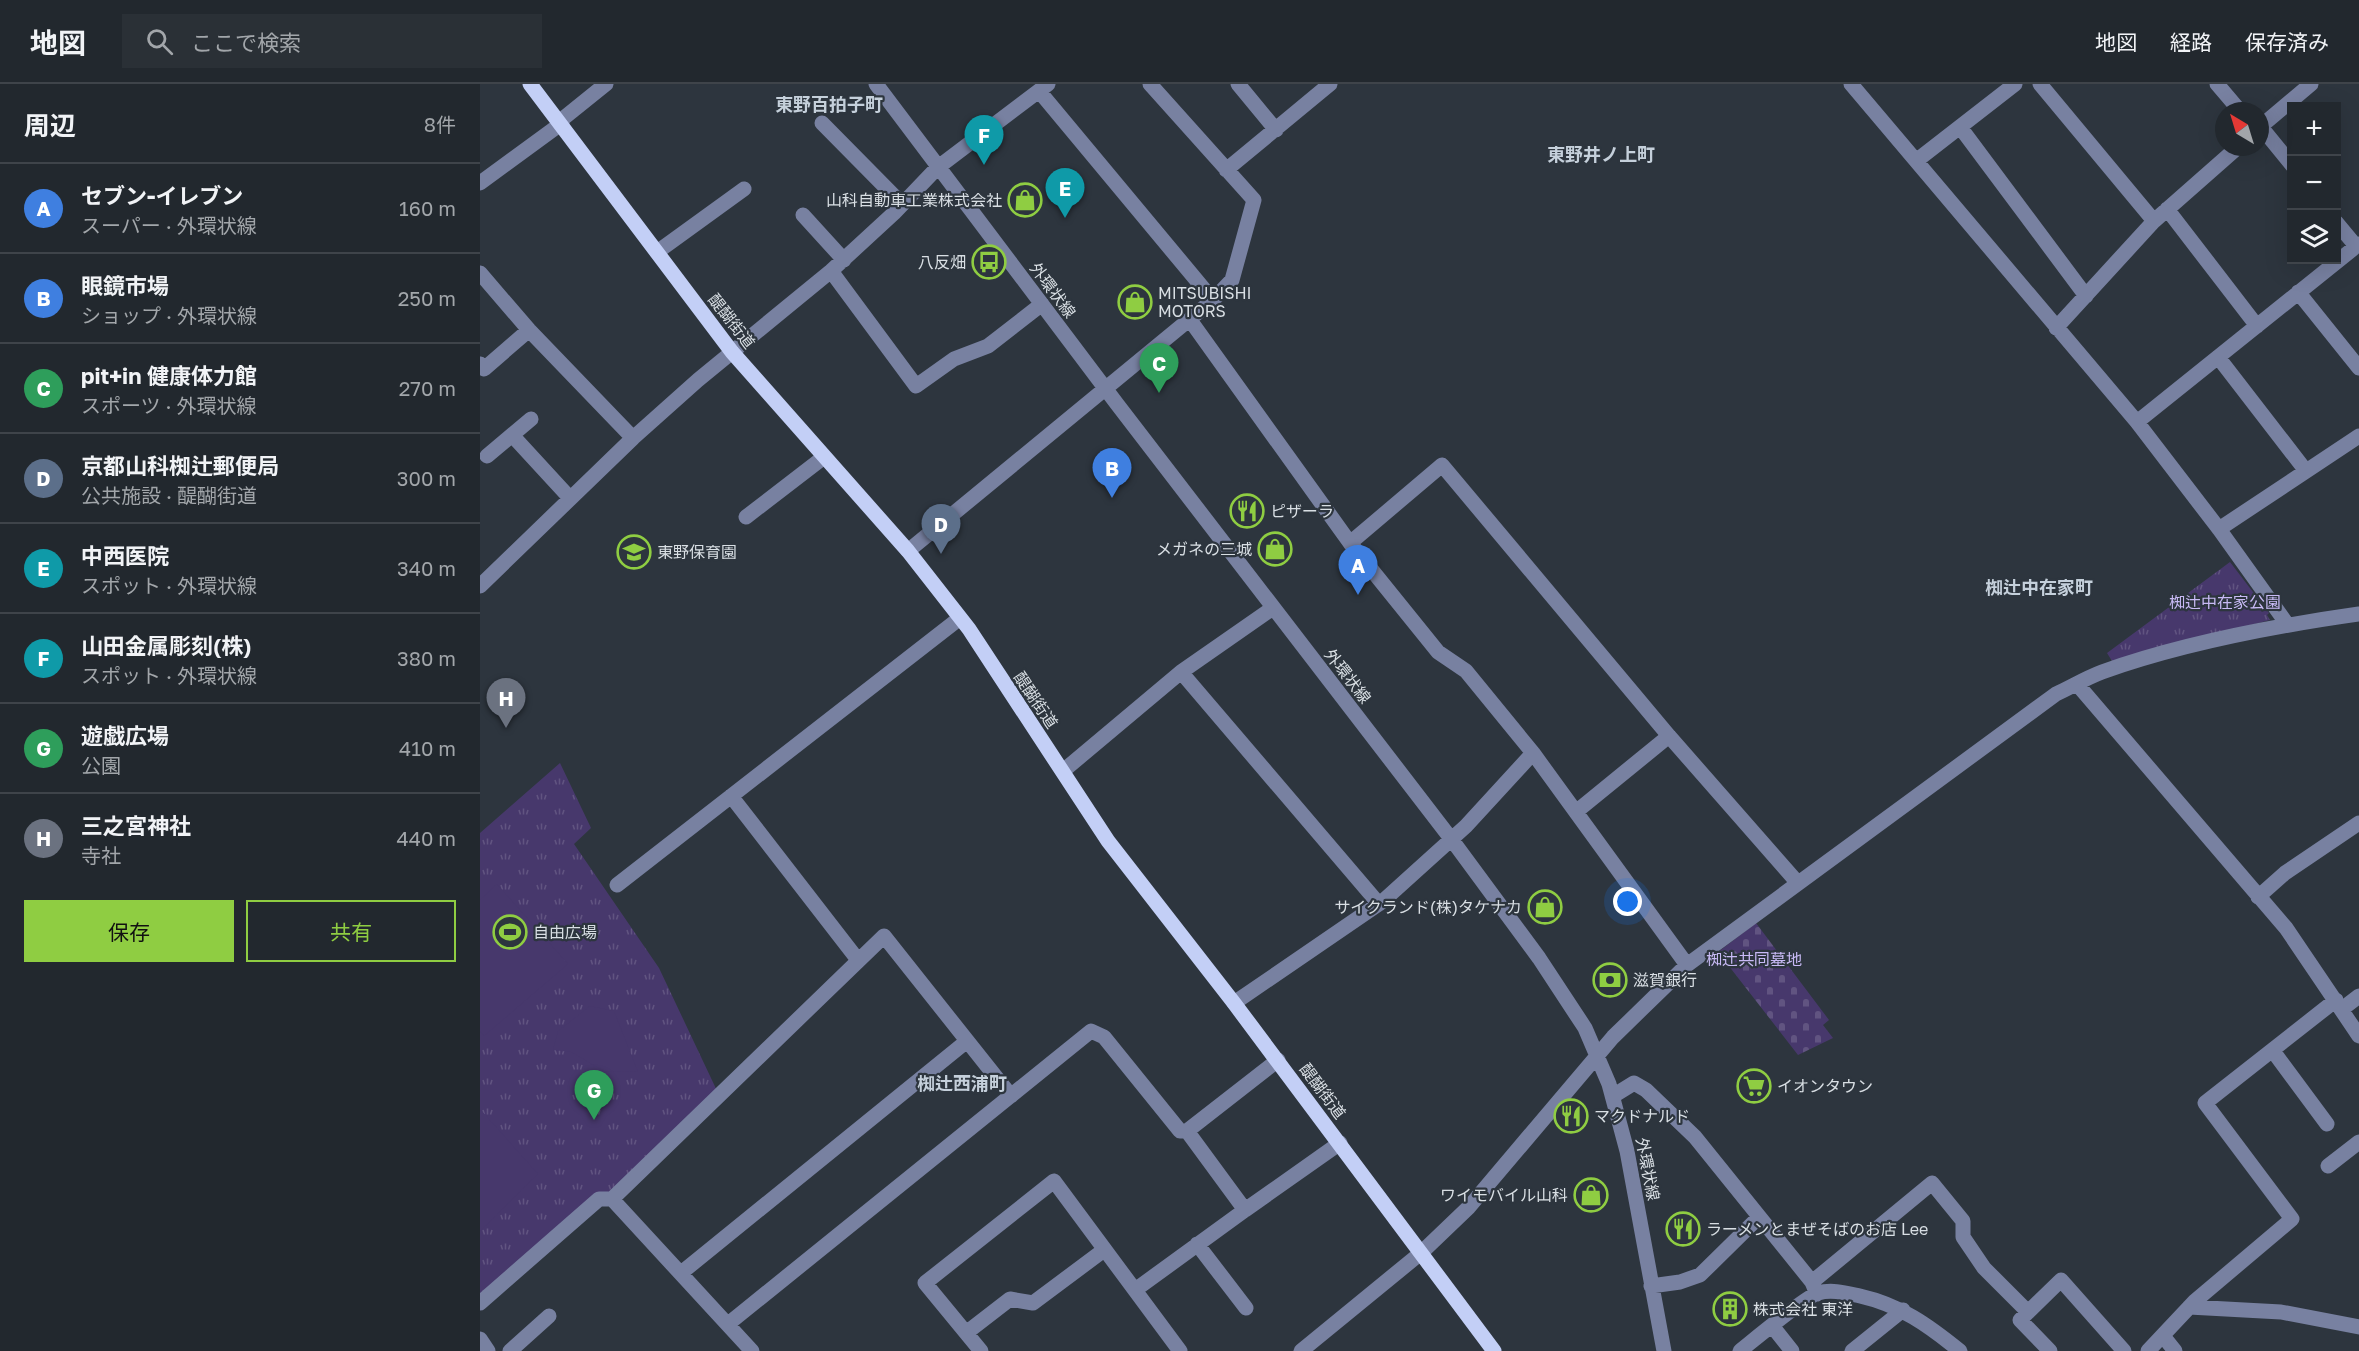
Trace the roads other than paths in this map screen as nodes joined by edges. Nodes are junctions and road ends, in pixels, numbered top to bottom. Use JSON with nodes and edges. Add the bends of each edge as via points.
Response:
{"nodes":[{"id":1,"x":530,"y":84,"type":"edge"},
{"id":2,"x":606,"y":84,"type":"edge"},
{"id":3,"x":876,"y":84,"type":"edge"},
{"id":4,"x":1149,"y":84,"type":"edge"},
{"id":5,"x":1238,"y":84,"type":"edge"},
{"id":6,"x":1330,"y":84,"type":"edge"},
{"id":7,"x":1851,"y":84,"type":"edge"},
{"id":8,"x":2015,"y":84,"type":"edge"},
{"id":9,"x":2040,"y":84,"type":"edge"},
{"id":10,"x":2217,"y":84,"type":"edge"},
{"id":11,"x":2310,"y":84,"type":"edge"},
{"id":12,"x":1043,"y":87,"type":"edge"},
{"id":13,"x":2232,"y":102,"type":"edge"},
{"id":14,"x":2269,"y":119,"type":"edge"},
{"id":15,"x":561,"y":122,"type":"junction"},
{"id":16,"x":822,"y":123,"type":"dead end"},
{"id":17,"x":1960,"y":127,"type":"junction"},
{"id":18,"x":1276,"y":130,"type":"junction"},
{"id":19,"x":2269,"y":138,"type":"edge"},
{"id":20,"x":2228,"y":156,"type":"edge"},
{"id":21,"x":2287,"y":159,"type":"edge"},
{"id":22,"x":1916,"y":161,"type":"junction"},
{"id":23,"x":937,"y":168,"type":"junction"},
{"id":24,"x":1226,"y":170,"type":"junction"},
{"id":25,"x":480,"y":183,"type":"edge"},
{"id":26,"x":744,"y":189,"type":"dead end"},
{"id":27,"x":902,"y":204,"type":"junction"},
{"id":28,"x":2167,"y":209,"type":"junction"},
{"id":29,"x":802,"y":215,"type":"dead end"},
{"id":30,"x":2154,"y":221,"type":"junction"},
{"id":31,"x":2341,"y":227,"type":"edge"},
{"id":32,"x":2357,"y":245,"type":"edge"},
{"id":33,"x":657,"y":252,"type":"junction"},
{"id":34,"x":844,"y":260,"type":"junction"},
{"id":35,"x":831,"y":271,"type":"junction"},
{"id":36,"x":480,"y":273,"type":"edge"},
{"id":37,"x":2298,"y":292,"type":"junction"},
{"id":38,"x":2086,"y":296,"type":"junction"},
{"id":39,"x":1213,"y":300,"type":"junction"},
{"id":40,"x":1042,"y":304,"type":"junction"},
{"id":41,"x":1190,"y":320,"type":"junction"},
{"id":42,"x":2257,"y":326,"type":"junction"},
{"id":43,"x":2056,"y":328,"type":"junction"},
{"id":44,"x":529,"y":330,"type":"junction"},
{"id":45,"x":732,"y":352,"type":"junction"},
{"id":46,"x":2218,"y":357,"type":"junction"},
{"id":47,"x":480,"y":364,"type":"edge"},
{"id":48,"x":2359,"y":368,"type":"edge"},
{"id":49,"x":1106,"y":390,"type":"junction"},
{"id":50,"x":531,"y":419,"type":"dead end"},
{"id":51,"x":2138,"y":422,"type":"junction"},
{"id":52,"x":512,"y":435,"type":"junction"},
{"id":53,"x":2359,"y":436,"type":"edge"},
{"id":54,"x":633,"y":438,"type":"junction"},
{"id":55,"x":487,"y":456,"type":"dead end"},
{"id":56,"x":824,"y":457,"type":"junction"},
{"id":57,"x":2306,"y":471,"type":"junction"},
{"id":58,"x":569,"y":497,"type":"junction"},
{"id":59,"x":746,"y":517,"type":"dead end"},
{"id":60,"x":2219,"y":529,"type":"junction"},
{"id":61,"x":1350,"y":543,"type":"junction"},
{"id":62,"x":908,"y":551,"type":"junction"},
{"id":63,"x":480,"y":586,"type":"edge"},
{"id":64,"x":1273,"y":608,"type":"junction"},
{"id":65,"x":2359,"y":614,"type":"edge"},
{"id":66,"x":960,"y":618,"type":"junction"},
{"id":67,"x":2287,"y":624,"type":"junction"},
{"id":68,"x":1181,"y":672,"type":"junction"},
{"id":69,"x":2077,"y":684,"type":"junction"},
{"id":70,"x":1669,"y":736,"type":"junction"},
{"id":71,"x":1533,"y":753,"type":"junction"},
{"id":72,"x":1063,"y":771,"type":"junction"},
{"id":73,"x":731,"y":796,"type":"junction"},
{"id":74,"x":1577,"y":811,"type":"junction"},
{"id":75,"x":2359,"y":823,"type":"edge"},
{"id":76,"x":1452,"y":840,"type":"junction"},
{"id":77,"x":1797,"y":882,"type":"junction"},
{"id":78,"x":617,"y":885,"type":"dead end"},
{"id":79,"x":2258,"y":897,"type":"junction"},
{"id":80,"x":1379,"y":904,"type":"junction"},
{"id":81,"x":858,"y":960,"type":"junction"},
{"id":82,"x":1687,"y":965,"type":"junction"},
{"id":83,"x":2359,"y":996,"type":"edge"},
{"id":84,"x":1234,"y":1003,"type":"junction"},
{"id":85,"x":2339,"y":1004,"type":"junction"},
{"id":86,"x":2359,"y":1036,"type":"edge"},
{"id":87,"x":967,"y":1041,"type":"junction"},
{"id":88,"x":2273,"y":1051,"type":"junction"},
{"id":89,"x":1599,"y":1056,"type":"junction"},
{"id":90,"x":1278,"y":1060,"type":"junction"},
{"id":91,"x":1011,"y":1096,"type":"junction"},
{"id":92,"x":1613,"y":1096,"type":"junction"},
{"id":93,"x":2327,"y":1124,"type":"dead end"},
{"id":94,"x":1187,"y":1131,"type":"junction"},
{"id":95,"x":2359,"y":1142,"type":"edge"},
{"id":96,"x":1340,"y":1143,"type":"junction"},
{"id":97,"x":2328,"y":1166,"type":"dead end"},
{"id":98,"x":612,"y":1199,"type":"junction"},
{"id":99,"x":1245,"y":1210,"type":"junction"},
{"id":100,"x":1759,"y":1217,"type":"junction"},
{"id":101,"x":1197,"y":1244,"type":"junction"},
{"id":102,"x":1104,"y":1250,"type":"junction"},
{"id":103,"x":1422,"y":1252,"type":"junction"},
{"id":104,"x":681,"y":1273,"type":"junction"},
{"id":105,"x":1651,"y":1287,"type":"junction"},
{"id":106,"x":1815,"y":1288,"type":"junction"},
{"id":107,"x":1135,"y":1290,"type":"junction"},
{"id":108,"x":480,"y":1303,"type":"edge"},
{"id":109,"x":2190,"y":1307,"type":"junction"},
{"id":110,"x":1246,"y":1308,"type":"dead end"},
{"id":111,"x":1903,"y":1310,"type":"junction"},
{"id":112,"x":2028,"y":1312,"type":"junction"},
{"id":113,"x":549,"y":1316,"type":"dead end"},
{"id":114,"x":728,"y":1324,"type":"junction"},
{"id":115,"x":1773,"y":1327,"type":"junction"},
{"id":116,"x":2359,"y":1328,"type":"edge"},
{"id":117,"x":966,"y":1333,"type":"junction"},
{"id":118,"x":2163,"y":1336,"type":"junction"},
{"id":119,"x":480,"y":1339,"type":"edge"},
{"id":120,"x":488,"y":1351,"type":"edge"},
{"id":121,"x":510,"y":1351,"type":"edge"},
{"id":122,"x":752,"y":1351,"type":"edge"},
{"id":123,"x":981,"y":1351,"type":"edge"},
{"id":124,"x":1180,"y":1351,"type":"edge"},
{"id":125,"x":1300,"y":1351,"type":"edge"},
{"id":126,"x":1493,"y":1351,"type":"edge"},
{"id":127,"x":1664,"y":1351,"type":"edge"},
{"id":128,"x":1740,"y":1351,"type":"edge"},
{"id":129,"x":1792,"y":1351,"type":"edge"},
{"id":130,"x":1852,"y":1351,"type":"edge"},
{"id":131,"x":1960,"y":1351,"type":"edge"},
{"id":132,"x":2050,"y":1351,"type":"edge"},
{"id":133,"x":2124,"y":1351,"type":"edge"},
{"id":134,"x":2148,"y":1351,"type":"edge"},
{"id":135,"x":2175,"y":1351,"type":"edge"}],
"edges":[{"from":1,"to":15,"type":"main road","name":"醍醐街道"},
{"from":2,"to":15,"type":"street"},
{"from":3,"to":23,"type":"street","name":"外環状線"},
{"from":4,"to":24,"type":"street"},
{"from":5,"to":18,"type":"street"},
{"from":6,"to":18,"type":"street"},
{"from":7,"to":22,"type":"street"},
{"from":8,"to":17,"type":"street"},
{"from":9,"to":30,"type":"street"},
{"from":10,"to":13,"type":"street"},
{"from":11,"to":14,"type":"street"},
{"from":12,"to":23,"type":"street"},
{"from":12,"to":39,"type":"street"},
{"from":15,"to":25,"type":"street"},
{"from":15,"to":33,"type":"main road","name":"醍醐街道"},
{"from":16,"to":27,"type":"street"},
{"from":17,"to":22,"type":"street"},
{"from":17,"to":38,"type":"street"},
{"from":18,"to":24,"type":"street"},
{"from":19,"to":21,"type":"street"},
{"from":20,"to":28,"type":"street"},
{"from":22,"to":43,"type":"street"},
{"from":23,"to":27,"type":"street"},
{"from":23,"to":40,"type":"street","name":"外環状線"},
{"from":24,"to":39,"type":"street","via":[[1254,200],[1232,280]]},
{"from":26,"to":33,"type":"street"},
{"from":27,"to":34,"type":"street"},
{"from":28,"to":30,"type":"street"},
{"from":28,"to":42,"type":"street"},
{"from":29,"to":34,"type":"street"},
{"from":30,"to":38,"type":"street"},
{"from":31,"to":32,"type":"street"},
{"from":32,"to":37,"type":"street"},
{"from":33,"to":45,"type":"main road","name":"醍醐街道"},
{"from":34,"to":35,"type":"street"},
{"from":35,"to":40,"type":"street","via":[[916,386],[954,359],[988,346]]},
{"from":35,"to":45,"type":"street"},
{"from":36,"to":44,"type":"street"},
{"from":37,"to":42,"type":"street"},
{"from":37,"to":48,"type":"street"},
{"from":38,"to":43,"type":"street"},
{"from":39,"to":41,"type":"street"},
{"from":40,"to":49,"type":"street","name":"外環状線"},
{"from":41,"to":49,"type":"street"},
{"from":41,"to":61,"type":"street"},
{"from":42,"to":46,"type":"street"},
{"from":43,"to":51,"type":"street"},
{"from":44,"to":47,"type":"street","via":[[484,369]]},
{"from":44,"to":54,"type":"street"},
{"from":45,"to":54,"type":"street"},
{"from":45,"to":56,"type":"main road","name":"醍醐街道"},
{"from":46,"to":51,"type":"street"},
{"from":46,"to":57,"type":"street"},
{"from":49,"to":62,"type":"street"},
{"from":49,"to":64,"type":"street","name":"外環状線"},
{"from":50,"to":52,"type":"street"},
{"from":51,"to":60,"type":"street"},
{"from":52,"to":55,"type":"street"},
{"from":52,"to":58,"type":"street"},
{"from":53,"to":57,"type":"street"},
{"from":54,"to":58,"type":"street"},
{"from":56,"to":59,"type":"street"},
{"from":56,"to":62,"type":"main road","name":"醍醐街道"},
{"from":57,"to":60,"type":"street"},
{"from":58,"to":63,"type":"street"},
{"from":60,"to":67,"type":"street"},
{"from":61,"to":70,"type":"street","via":[[1442,465]]},
{"from":61,"to":71,"type":"street","via":[[1438,652],[1466,671]]},
{"from":62,"to":66,"type":"main road","name":"醍醐街道"},
{"from":64,"to":68,"type":"street"},
{"from":64,"to":76,"type":"street","name":"外環状線"},
{"from":65,"to":67,"type":"street"},
{"from":66,"to":72,"type":"main road","name":"醍醐街道"},
{"from":66,"to":73,"type":"street"},
{"from":67,"to":69,"type":"street","via":[[2133,663]]},
{"from":68,"to":72,"type":"street"},
{"from":68,"to":80,"type":"street"},
{"from":69,"to":77,"type":"street","via":[[2056,694]]},
{"from":69,"to":79,"type":"street"},
{"from":70,"to":74,"type":"street"},
{"from":70,"to":77,"type":"street"},
{"from":71,"to":74,"type":"street"},
{"from":71,"to":76,"type":"street"},
{"from":72,"to":84,"type":"main road","name":"醍醐街道","via":[[1108,841]]},
{"from":73,"to":78,"type":"street"},
{"from":73,"to":81,"type":"street"},
{"from":74,"to":82,"type":"street"},
{"from":75,"to":79,"type":"street","via":[[2285,873]]},
{"from":76,"to":80,"type":"street"},
{"from":76,"to":89,"type":"street","name":"外環状線","via":[[1539,958]]},
{"from":77,"to":82,"type":"street"},
{"from":79,"to":85,"type":"street","via":[[2286,928]]},
{"from":80,"to":84,"type":"street"},
{"from":81,"to":87,"type":"street","via":[[884,936]]},
{"from":81,"to":98,"type":"street"},
{"from":82,"to":89,"type":"street","via":[[1613,1037]]},
{"from":83,"to":85,"type":"street"},
{"from":84,"to":90,"type":"main road","name":"醍醐街道"},
{"from":85,"to":86,"type":"street"},
{"from":85,"to":88,"type":"street"},
{"from":87,"to":91,"type":"street"},
{"from":87,"to":104,"type":"street"},
{"from":88,"to":93,"type":"street"},
{"from":88,"to":109,"type":"street","via":[[2205,1103],[2292,1218]]},
{"from":89,"to":92,"type":"street","name":"外環状線"},
{"from":89,"to":103,"type":"street","via":[[1469,1207]]},
{"from":90,"to":94,"type":"street"},
{"from":90,"to":96,"type":"main road","name":"醍醐街道"},
{"from":91,"to":94,"type":"street","via":[[1091,1031],[1104,1037],[1180,1131]]},
{"from":91,"to":114,"type":"street"},
{"from":92,"to":100,"type":"street","via":[[1634,1083],[1647,1090],[1695,1137]]},
{"from":92,"to":105,"type":"street","name":"外環状線"},
{"from":94,"to":99,"type":"street"},
{"from":95,"to":97,"type":"street"},
{"from":96,"to":99,"type":"street"},
{"from":96,"to":103,"type":"main road","name":"醍醐街道"},
{"from":98,"to":104,"type":"street"},
{"from":98,"to":108,"type":"street","via":[[599,1199]]},
{"from":99,"to":101,"type":"street"},
{"from":100,"to":105,"type":"street","via":[[1700,1275]]},
{"from":100,"to":106,"type":"street"},
{"from":101,"to":107,"type":"street"},
{"from":101,"to":110,"type":"street"},
{"from":102,"to":107,"type":"street"},
{"from":102,"to":117,"type":"street","via":[[1033,1303],[1010,1299]]},
{"from":102,"to":117,"type":"street","via":[[1054,1181],[925,1283]]},
{"from":103,"to":125,"type":"street"},
{"from":103,"to":126,"type":"main road","name":"醍醐街道"},
{"from":104,"to":114,"type":"street"},
{"from":105,"to":127,"type":"street","name":"外環状線"},
{"from":106,"to":111,"type":"street","via":[[1886,1302]]},
{"from":106,"to":112,"type":"street","via":[[1932,1183],[1963,1221],[1963,1237],[1984,1268]]},
{"from":106,"to":115,"type":"street"},
{"from":107,"to":124,"type":"street"},
{"from":109,"to":116,"type":"street","via":[[2281,1312]]},
{"from":109,"to":118,"type":"street"},
{"from":111,"to":130,"type":"street"},
{"from":111,"to":131,"type":"street","via":[[1925,1322]]},
{"from":112,"to":132,"type":"street","via":[[2020,1320]]},
{"from":112,"to":133,"type":"street","via":[[2061,1280]]},
{"from":113,"to":121,"type":"street"},
{"from":114,"to":122,"type":"street"},
{"from":115,"to":128,"type":"street"},
{"from":115,"to":129,"type":"street"},
{"from":117,"to":123,"type":"street"},
{"from":118,"to":134,"type":"street"},
{"from":118,"to":135,"type":"street"},
{"from":119,"to":120,"type":"street"}]}
